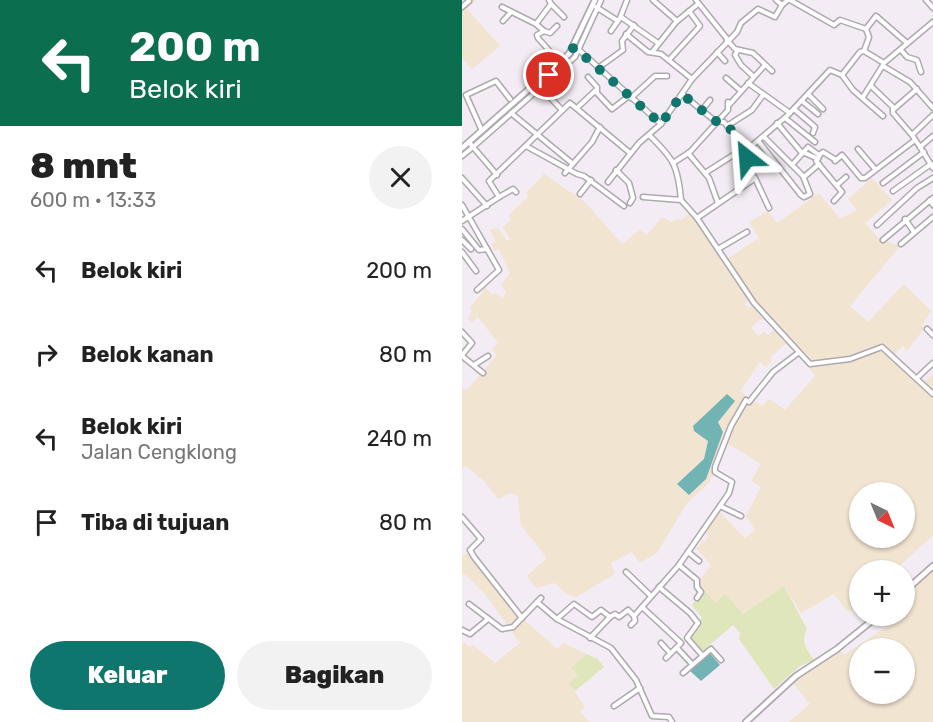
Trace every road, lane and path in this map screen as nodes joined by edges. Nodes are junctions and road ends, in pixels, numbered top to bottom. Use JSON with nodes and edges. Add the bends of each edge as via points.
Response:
{"nodes":[{"id":1,"x":595,"y":0,"type":"edge"},
{"id":2,"x":601,"y":0,"type":"edge"},
{"id":3,"x":627,"y":0,"type":"edge"},
{"id":4,"x":653,"y":0,"type":"edge"},
{"id":5,"x":776,"y":0,"type":"edge"},
{"id":6,"x":789,"y":0,"type":"edge"},
{"id":7,"x":926,"y":0,"type":"edge"},
{"id":8,"x":469,"y":1,"type":"edge"},
{"id":9,"x":550,"y":2,"type":"edge"},
{"id":10,"x":697,"y":2,"type":"edge"},
{"id":11,"x":782,"y":5,"type":"junction"},
{"id":12,"x":462,"y":7,"type":"edge"},
{"id":13,"x":502,"y":7,"type":"dead end"},
{"id":14,"x":595,"y":7,"type":"junction"},
{"id":15,"x":933,"y":8,"type":"edge"},
{"id":16,"x":688,"y":11,"type":"junction"},
{"id":17,"x":512,"y":12,"type":"junction"},
{"id":18,"x":564,"y":17,"type":"dead end"},
{"id":19,"x":619,"y":19,"type":"junction"},
{"id":20,"x":503,"y":21,"type":"dead end"},
{"id":21,"x":677,"y":21,"type":"junction"},
{"id":22,"x":933,"y":22,"type":"edge"},
{"id":23,"x":536,"y":24,"type":"junction"},
{"id":24,"x":557,"y":26,"type":"dead end"},
{"id":25,"x":633,"y":26,"type":"junction"},
{"id":26,"x":866,"y":29,"type":"junction"},
{"id":27,"x":544,"y":30,"type":"junction"},
{"id":28,"x":611,"y":31,"type":"dead end"},
{"id":29,"x":627,"y":34,"type":"junction"},
{"id":30,"x":727,"y":40,"type":"junction"},
{"id":31,"x":907,"y":43,"type":"junction"},
{"id":32,"x":658,"y":44,"type":"junction"},
{"id":33,"x":576,"y":48,"type":"junction"},
{"id":34,"x":738,"y":50,"type":"junction"},
{"id":35,"x":901,"y":50,"type":"junction"},
{"id":36,"x":653,"y":51,"type":"junction"},
{"id":37,"x":864,"y":51,"type":"junction"},
{"id":38,"x":717,"y":52,"type":"junction"},
{"id":39,"x":668,"y":60,"type":"junction"},
{"id":40,"x":725,"y":61,"type":"dead end"},
{"id":41,"x":561,"y":64,"type":"junction"},
{"id":42,"x":883,"y":64,"type":"junction"},
{"id":43,"x":765,"y":65,"type":"junction"},
{"id":44,"x":598,"y":68,"type":"junction"},
{"id":45,"x":772,"y":71,"type":"dead end"},
{"id":46,"x":921,"y":72,"type":"dead end"},
{"id":47,"x":842,"y":75,"type":"junction"},
{"id":48,"x":667,"y":76,"type":"dead end"},
{"id":49,"x":753,"y":76,"type":"junction"},
{"id":50,"x":588,"y":77,"type":"dead end"},
{"id":51,"x":726,"y":78,"type":"dead end"},
{"id":52,"x":692,"y":79,"type":"junction"},
{"id":53,"x":748,"y":82,"type":"junction"},
{"id":54,"x":871,"y":86,"type":"junction"},
{"id":55,"x":917,"y":89,"type":"junction"},
{"id":56,"x":597,"y":90,"type":"junction"},
{"id":57,"x":741,"y":91,"type":"junction"},
{"id":58,"x":534,"y":94,"type":"junction"},
{"id":59,"x":682,"y":94,"type":"junction"},
{"id":60,"x":808,"y":94,"type":"junction"},
{"id":61,"x":763,"y":95,"type":"junction"},
{"id":62,"x":630,"y":97,"type":"junction"},
{"id":63,"x":863,"y":97,"type":"junction"},
{"id":64,"x":510,"y":99,"type":"dead end"},
{"id":65,"x":711,"y":99,"type":"dead end"},
{"id":66,"x":802,"y":101,"type":"junction"},
{"id":67,"x":578,"y":107,"type":"junction"},
{"id":68,"x":933,"y":108,"type":"edge"},
{"id":69,"x":794,"y":109,"type":"junction"},
{"id":70,"x":824,"y":109,"type":"dead end"},
{"id":71,"x":512,"y":110,"type":"junction"},
{"id":72,"x":562,"y":110,"type":"junction"},
{"id":73,"x":702,"y":110,"type":"junction"},
{"id":74,"x":893,"y":110,"type":"junction"},
{"id":75,"x":790,"y":113,"type":"junction"},
{"id":76,"x":818,"y":114,"type":"dead end"},
{"id":77,"x":933,"y":115,"type":"edge"},
{"id":78,"x":505,"y":116,"type":"junction"},
{"id":79,"x":883,"y":116,"type":"dead end"},
{"id":80,"x":784,"y":117,"type":"junction"},
{"id":81,"x":717,"y":122,"type":"junction"},
{"id":82,"x":777,"y":123,"type":"junction"},
{"id":83,"x":661,"y":124,"type":"junction"},
{"id":84,"x":727,"y":126,"type":"junction"},
{"id":85,"x":600,"y":127,"type":"junction"},
{"id":86,"x":483,"y":131,"type":"junction"},
{"id":87,"x":813,"y":133,"type":"dead end"},
{"id":88,"x":537,"y":135,"type":"junction"},
{"id":89,"x":649,"y":135,"type":"junction"},
{"id":90,"x":912,"y":135,"type":"junction"},
{"id":91,"x":764,"y":136,"type":"junction"},
{"id":92,"x":933,"y":136,"type":"edge"},
{"id":93,"x":915,"y":140,"type":"junction"},
{"id":94,"x":759,"y":142,"type":"junction"},
{"id":95,"x":815,"y":142,"type":"dead end"},
{"id":96,"x":471,"y":145,"type":"junction"},
{"id":97,"x":526,"y":146,"type":"junction"},
{"id":98,"x":920,"y":147,"type":"junction"},
{"id":99,"x":462,"y":148,"type":"edge"},
{"id":100,"x":748,"y":149,"type":"junction"},
{"id":101,"x":858,"y":149,"type":"dead end"},
{"id":102,"x":924,"y":152,"type":"junction"},
{"id":103,"x":630,"y":153,"type":"junction"},
{"id":104,"x":688,"y":153,"type":"junction"},
{"id":105,"x":803,"y":153,"type":"junction"},
{"id":106,"x":462,"y":156,"type":"edge"},
{"id":107,"x":819,"y":157,"type":"junction"},
{"id":108,"x":748,"y":158,"type":"junction"},
{"id":109,"x":673,"y":163,"type":"junction"},
{"id":110,"x":573,"y":164,"type":"junction"},
{"id":111,"x":819,"y":164,"type":"junction"},
{"id":112,"x":792,"y":165,"type":"junction"},
{"id":113,"x":932,"y":166,"type":"edge"},
{"id":114,"x":616,"y":170,"type":"junction"},
{"id":115,"x":875,"y":170,"type":"junction"},
{"id":116,"x":567,"y":171,"type":"junction"},
{"id":117,"x":705,"y":173,"type":"junction"},
{"id":118,"x":497,"y":175,"type":"junction"},
{"id":119,"x":804,"y":177,"type":"junction"},
{"id":120,"x":846,"y":177,"type":"dead end"},
{"id":121,"x":462,"y":178,"type":"edge"},
{"id":122,"x":755,"y":178,"type":"junction"},
{"id":123,"x":933,"y":178,"type":"edge"},
{"id":124,"x":591,"y":180,"type":"junction"},
{"id":125,"x":608,"y":182,"type":"dead end"},
{"id":126,"x":883,"y":183,"type":"dead end"},
{"id":127,"x":837,"y":185,"type":"junction"},
{"id":128,"x":893,"y":191,"type":"dead end"},
{"id":129,"x":516,"y":192,"type":"dead end"},
{"id":130,"x":580,"y":194,"type":"dead end"},
{"id":131,"x":499,"y":197,"type":"junction"},
{"id":132,"x":643,"y":197,"type":"dead end"},
{"id":133,"x":932,"y":199,"type":"edge"},
{"id":134,"x":681,"y":200,"type":"junction"},
{"id":135,"x":834,"y":201,"type":"dead end"},
{"id":136,"x":718,"y":202,"type":"junction"},
{"id":137,"x":630,"y":203,"type":"dead end"},
{"id":138,"x":462,"y":205,"type":"edge"},
{"id":139,"x":933,"y":205,"type":"edge"},
{"id":140,"x":487,"y":206,"type":"junction"},
{"id":141,"x":624,"y":206,"type":"dead end"},
{"id":142,"x":769,"y":208,"type":"dead end"},
{"id":143,"x":471,"y":217,"type":"junction"},
{"id":144,"x":933,"y":217,"type":"edge"},
{"id":145,"x":697,"y":218,"type":"junction"},
{"id":146,"x":905,"y":219,"type":"junction"},
{"id":147,"x":462,"y":220,"type":"edge"},
{"id":148,"x":877,"y":225,"type":"dead end"},
{"id":149,"x":462,"y":229,"type":"edge"},
{"id":150,"x":747,"y":232,"type":"dead end"},
{"id":151,"x":914,"y":232,"type":"junction"},
{"id":152,"x":462,"y":240,"type":"edge"},
{"id":153,"x":883,"y":240,"type":"dead end"},
{"id":154,"x":902,"y":244,"type":"dead end"},
{"id":155,"x":471,"y":249,"type":"dead end"},
{"id":156,"x":487,"y":249,"type":"junction"},
{"id":157,"x":718,"y":249,"type":"junction"},
{"id":158,"x":462,"y":252,"type":"edge"},
{"id":159,"x":476,"y":271,"type":"dead end"},
{"id":160,"x":477,"y":290,"type":"dead end"},
{"id":161,"x":927,"y":329,"type":"dead end"},
{"id":162,"x":462,"y":332,"type":"edge"},
{"id":163,"x":933,"y":335,"type":"edge"},
{"id":164,"x":798,"y":353,"type":"junction"},
{"id":165,"x":462,"y":356,"type":"edge"},
{"id":166,"x":488,"y":356,"type":"dead end"},
{"id":167,"x":933,"y":363,"type":"edge"},
{"id":168,"x":474,"y":365,"type":"junction"},
{"id":169,"x":483,"y":373,"type":"dead end"},
{"id":170,"x":917,"y":378,"type":"junction"},
{"id":171,"x":933,"y":394,"type":"edge"},
{"id":172,"x":720,"y":506,"type":"junction"},
{"id":173,"x":741,"y":516,"type":"dead end"},
{"id":174,"x":462,"y":517,"type":"edge"},
{"id":175,"x":688,"y":552,"type":"junction"},
{"id":176,"x":699,"y":561,"type":"dead end"},
{"id":177,"x":679,"y":565,"type":"junction"},
{"id":178,"x":933,"y":566,"type":"edge"},
{"id":179,"x":626,"y":572,"type":"dead end"},
{"id":180,"x":915,"y":582,"type":"edge"},
{"id":181,"x":658,"y":587,"type":"junction"},
{"id":182,"x":651,"y":596,"type":"junction"},
{"id":183,"x":541,"y":598,"type":"dead end"},
{"id":184,"x":697,"y":598,"type":"dead end"},
{"id":185,"x":537,"y":602,"type":"junction"},
{"id":186,"x":469,"y":604,"type":"dead end"},
{"id":187,"x":642,"y":607,"type":"junction"},
{"id":188,"x":634,"y":616,"type":"junction"},
{"id":189,"x":610,"y":617,"type":"junction"},
{"id":190,"x":522,"y":618,"type":"junction"},
{"id":191,"x":488,"y":619,"type":"junction"},
{"id":192,"x":557,"y":619,"type":"junction"},
{"id":193,"x":631,"y":625,"type":"dead end"},
{"id":194,"x":865,"y":626,"type":"edge"},
{"id":195,"x":462,"y":630,"type":"edge"},
{"id":196,"x":590,"y":638,"type":"junction"},
{"id":197,"x":661,"y":643,"type":"dead end"},
{"id":198,"x":677,"y":648,"type":"junction"},
{"id":199,"x":670,"y":653,"type":"junction"},
{"id":200,"x":702,"y":654,"type":"junction"},
{"id":201,"x":666,"y":658,"type":"dead end"},
{"id":202,"x":722,"y":660,"type":"dead end"},
{"id":203,"x":692,"y":664,"type":"junction"},
{"id":204,"x":683,"y":672,"type":"dead end"},
{"id":205,"x":640,"y":688,"type":"junction"},
{"id":206,"x":614,"y":706,"type":"dead end"},
{"id":207,"x":672,"y":722,"type":"edge"},
{"id":208,"x":746,"y":722,"type":"edge"}],
"edges":[{"from":1,"to":14,"type":"main road"},
{"from":2,"to":14,"type":"street"},
{"from":3,"to":19,"type":"street"},
{"from":4,"to":21,"type":"street"},
{"from":5,"to":11,"type":"street"},
{"from":6,"to":11,"type":"street"},
{"from":6,"to":26,"type":"street","via":[[832,24],[840,20]]},
{"from":7,"to":15,"type":"street"},
{"from":8,"to":12,"type":"street"},
{"from":9,"to":18,"type":"street"},
{"from":9,"to":23,"type":"street"},
{"from":10,"to":16,"type":"street"},
{"from":10,"to":30,"type":"street"},
{"from":11,"to":30,"type":"street","via":[[774,17],[756,9]]},
{"from":13,"to":17,"type":"street"},
{"from":14,"to":19,"type":"street"},
{"from":14,"to":33,"type":"main road"},
{"from":16,"to":21,"type":"street"},
{"from":16,"to":39,"type":"street","via":[[700,26]]},
{"from":17,"to":20,"type":"street"},
{"from":17,"to":23,"type":"street"},
{"from":19,"to":25,"type":"street"},
{"from":19,"to":28,"type":"street"},
{"from":21,"to":32,"type":"street"},
{"from":22,"to":31,"type":"street"},
{"from":23,"to":27,"type":"street"},
{"from":24,"to":27,"type":"street","via":[[549,33]]},
{"from":25,"to":29,"type":"street"},
{"from":25,"to":32,"type":"street"},
{"from":26,"to":31,"type":"street","via":[[876,16]]},
{"from":26,"to":37,"type":"street","via":[[869,37]]},
{"from":27,"to":41,"type":"street","via":[[538,38]]},
{"from":29,"to":36,"type":"street","via":[[648,52]]},
{"from":29,"to":44,"type":"street","via":[[621,43],[623,49]]},
{"from":30,"to":34,"type":"street"},
{"from":30,"to":38,"type":"street"},
{"from":31,"to":35,"type":"street"},
{"from":32,"to":36,"type":"street"},
{"from":33,"to":41,"type":"main road"},
{"from":33,"to":44,"type":"street"},
{"from":33,"to":58,"type":"street","via":[[567,65]]},
{"from":34,"to":43,"type":"street","via":[[753,53]]},
{"from":34,"to":49,"type":"street","via":[[735,55],[740,64]]},
{"from":35,"to":42,"type":"street"},
{"from":35,"to":46,"type":"street","via":[[917,60]]},
{"from":36,"to":39,"type":"street"},
{"from":37,"to":42,"type":"street"},
{"from":37,"to":47,"type":"street"},
{"from":38,"to":40,"type":"street"},
{"from":38,"to":52,"type":"street"},
{"from":39,"to":52,"type":"street"},
{"from":41,"to":71,"type":"main road"},
{"from":42,"to":54,"type":"street"},
{"from":42,"to":55,"type":"street"},
{"from":43,"to":45,"type":"street"},
{"from":43,"to":49,"type":"street"},
{"from":44,"to":62,"type":"street"},
{"from":47,"to":60,"type":"street","via":[[830,70]]},
{"from":47,"to":63,"type":"street"},
{"from":48,"to":62,"type":"street","via":[[655,76]]},
{"from":49,"to":53,"type":"street"},
{"from":50,"to":56,"type":"street"},
{"from":51,"to":57,"type":"street"},
{"from":52,"to":59,"type":"street"},
{"from":53,"to":57,"type":"street"},
{"from":53,"to":61,"type":"street"},
{"from":54,"to":63,"type":"street"},
{"from":54,"to":74,"type":"street"},
{"from":55,"to":68,"type":"street"},
{"from":55,"to":74,"type":"street"},
{"from":56,"to":62,"type":"street","via":[[613,109]]},
{"from":56,"to":67,"type":"street"},
{"from":57,"to":81,"type":"street"},
{"from":58,"to":71,"type":"street"},
{"from":58,"to":72,"type":"street","via":[[543,90]]},
{"from":59,"to":73,"type":"street"},
{"from":59,"to":83,"type":"street"},
{"from":60,"to":66,"type":"street"},
{"from":60,"to":70,"type":"street"},
{"from":61,"to":75,"type":"street"},
{"from":61,"to":84,"type":"street","via":[[752,110]]},
{"from":62,"to":83,"type":"street"},
{"from":63,"to":79,"type":"street"},
{"from":64,"to":86,"type":"street","via":[[496,81],[466,94]]},
{"from":65,"to":73,"type":"street"},
{"from":66,"to":69,"type":"street"},
{"from":66,"to":76,"type":"street"},
{"from":67,"to":72,"type":"street","via":[[570,103]]},
{"from":67,"to":85,"type":"street"},
{"from":69,"to":75,"type":"street"},
{"from":69,"to":87,"type":"street","via":[[815,128]]},
{"from":71,"to":78,"type":"main road"},
{"from":71,"to":88,"type":"street"},
{"from":72,"to":88,"type":"street"},
{"from":73,"to":81,"type":"street"},
{"from":74,"to":90,"type":"street"},
{"from":75,"to":80,"type":"street"},
{"from":77,"to":90,"type":"street"},
{"from":78,"to":86,"type":"main road"},
{"from":78,"to":96,"type":"street"},
{"from":80,"to":82,"type":"street"},
{"from":80,"to":95,"type":"street"},
{"from":81,"to":84,"type":"street"},
{"from":81,"to":104,"type":"street"},
{"from":82,"to":91,"type":"street"},
{"from":82,"to":105,"type":"street"},
{"from":83,"to":89,"type":"street"},
{"from":84,"to":100,"type":"street"},
{"from":85,"to":103,"type":"street"},
{"from":85,"to":110,"type":"street"},
{"from":86,"to":96,"type":"main road"},
{"from":88,"to":97,"type":"street"},
{"from":88,"to":110,"type":"street"},
{"from":89,"to":103,"type":"street"},
{"from":89,"to":109,"type":"street","via":[[672,157]]},
{"from":90,"to":93,"type":"street"},
{"from":91,"to":94,"type":"street"},
{"from":91,"to":112,"type":"street"},
{"from":92,"to":98,"type":"street"},
{"from":93,"to":98,"type":"street"},
{"from":93,"to":115,"type":"street"},
{"from":94,"to":100,"type":"street"},
{"from":94,"to":119,"type":"street","via":[[804,197],[810,194]]},
{"from":96,"to":99,"type":"main road"},
{"from":96,"to":106,"type":"street"},
{"from":96,"to":118,"type":"street"},
{"from":97,"to":116,"type":"street"},
{"from":97,"to":118,"type":"street"},
{"from":98,"to":102,"type":"street"},
{"from":100,"to":108,"type":"street"},
{"from":101,"to":115,"type":"street"},
{"from":102,"to":113,"type":"street"},
{"from":102,"to":126,"type":"street"},
{"from":103,"to":114,"type":"street"},
{"from":104,"to":109,"type":"street"},
{"from":104,"to":117,"type":"street"},
{"from":105,"to":107,"type":"street","via":[[808,147]]},
{"from":105,"to":112,"type":"street"},
{"from":107,"to":111,"type":"street"},
{"from":107,"to":115,"type":"street","via":[[823,152],[835,160],[842,155],[861,178]]},
{"from":108,"to":117,"type":"street","via":[[742,160],[735,154]]},
{"from":108,"to":122,"type":"street"},
{"from":109,"to":134,"type":"street","via":[[682,189]]},
{"from":110,"to":116,"type":"street"},
{"from":111,"to":119,"type":"street"},
{"from":111,"to":127,"type":"street"},
{"from":112,"to":119,"type":"street"},
{"from":113,"to":128,"type":"street"},
{"from":114,"to":125,"type":"street"},
{"from":114,"to":137,"type":"street","via":[[629,183],[633,198]]},
{"from":116,"to":124,"type":"street"},
{"from":117,"to":136,"type":"street"},
{"from":118,"to":131,"type":"street","via":[[489,182]]},
{"from":120,"to":127,"type":"street"},
{"from":121,"to":140,"type":"street"},
{"from":122,"to":136,"type":"street"},
{"from":122,"to":142,"type":"street"},
{"from":123,"to":148,"type":"street"},
{"from":124,"to":130,"type":"street"},
{"from":124,"to":141,"type":"street"},
{"from":127,"to":135,"type":"street","via":[[842,193]]},
{"from":129,"to":131,"type":"street","via":[[513,189]]},
{"from":131,"to":140,"type":"street"},
{"from":132,"to":134,"type":"street"},
{"from":133,"to":139,"type":"street"},
{"from":133,"to":146,"type":"street"},
{"from":134,"to":145,"type":"street"},
{"from":136,"to":145,"type":"street"},
{"from":138,"to":143,"type":"street"},
{"from":140,"to":143,"type":"street"},
{"from":143,"to":147,"type":"street"},
{"from":143,"to":156,"type":"street"},
{"from":144,"to":151,"type":"street"},
{"from":145,"to":157,"type":"street"},
{"from":146,"to":151,"type":"street"},
{"from":146,"to":153,"type":"street"},
{"from":149,"to":156,"type":"street","via":[[479,250]]},
{"from":150,"to":157,"type":"street"},
{"from":151,"to":154,"type":"street"},
{"from":152,"to":155,"type":"street"},
{"from":156,"to":160,"type":"street","via":[[500,271]]},
{"from":157,"to":164,"type":"street","via":[[754,303]]},
{"from":158,"to":159,"type":"street"},
{"from":161,"to":163,"type":"street"},
{"from":162,"to":165,"type":"street","via":[[472,343]]},
{"from":164,"to":170,"type":"street","via":[[813,365],[850,359],[882,347]]},
{"from":164,"to":172,"type":"street","via":[[773,372],[731,426],[715,467],[716,473],[732,482]]},
{"from":165,"to":168,"type":"street","via":[[466,363]]},
{"from":166,"to":168,"type":"street"},
{"from":167,"to":170,"type":"street"},
{"from":168,"to":169,"type":"street"},
{"from":170,"to":171,"type":"street"},
{"from":172,"to":173,"type":"street"},
{"from":172,"to":175,"type":"street"},
{"from":174,"to":190,"type":"street","via":[[481,539],[470,550],[474,558]]},
{"from":175,"to":176,"type":"street"},
{"from":175,"to":177,"type":"street"},
{"from":177,"to":181,"type":"street"},
{"from":177,"to":184,"type":"street","via":[[697,580],[701,592]]},
{"from":178,"to":180,"type":"main road"},
{"from":179,"to":182,"type":"street"},
{"from":181,"to":182,"type":"street"},
{"from":181,"to":200,"type":"street","via":[[698,624],[687,638]]},
{"from":182,"to":187,"type":"street"},
{"from":183,"to":185,"type":"street"},
{"from":185,"to":190,"type":"street"},
{"from":185,"to":192,"type":"street"},
{"from":186,"to":191,"type":"street"},
{"from":187,"to":188,"type":"street"},
{"from":187,"to":198,"type":"street","via":[[680,642]]},
{"from":188,"to":189,"type":"street","via":[[628,610],[619,617]]},
{"from":188,"to":193,"type":"street"},
{"from":189,"to":192,"type":"street","via":[[601,610],[591,617],[574,604]]},
{"from":189,"to":196,"type":"street"},
{"from":190,"to":191,"type":"street","via":[[513,627],[501,629]]},
{"from":191,"to":195,"type":"street","via":[[470,634]]},
{"from":192,"to":196,"type":"street"},
{"from":194,"to":208,"type":"main road","via":[[796,676]]},
{"from":196,"to":205,"type":"street","via":[[611,648]]},
{"from":197,"to":199,"type":"street"},
{"from":198,"to":199,"type":"street"},
{"from":198,"to":203,"type":"street"},
{"from":199,"to":201,"type":"street"},
{"from":200,"to":202,"type":"street","via":[[711,649]]},
{"from":200,"to":203,"type":"street"},
{"from":203,"to":204,"type":"street"},
{"from":205,"to":206,"type":"street"},
{"from":205,"to":207,"type":"street","via":[[651,716],[669,717]]}]}
